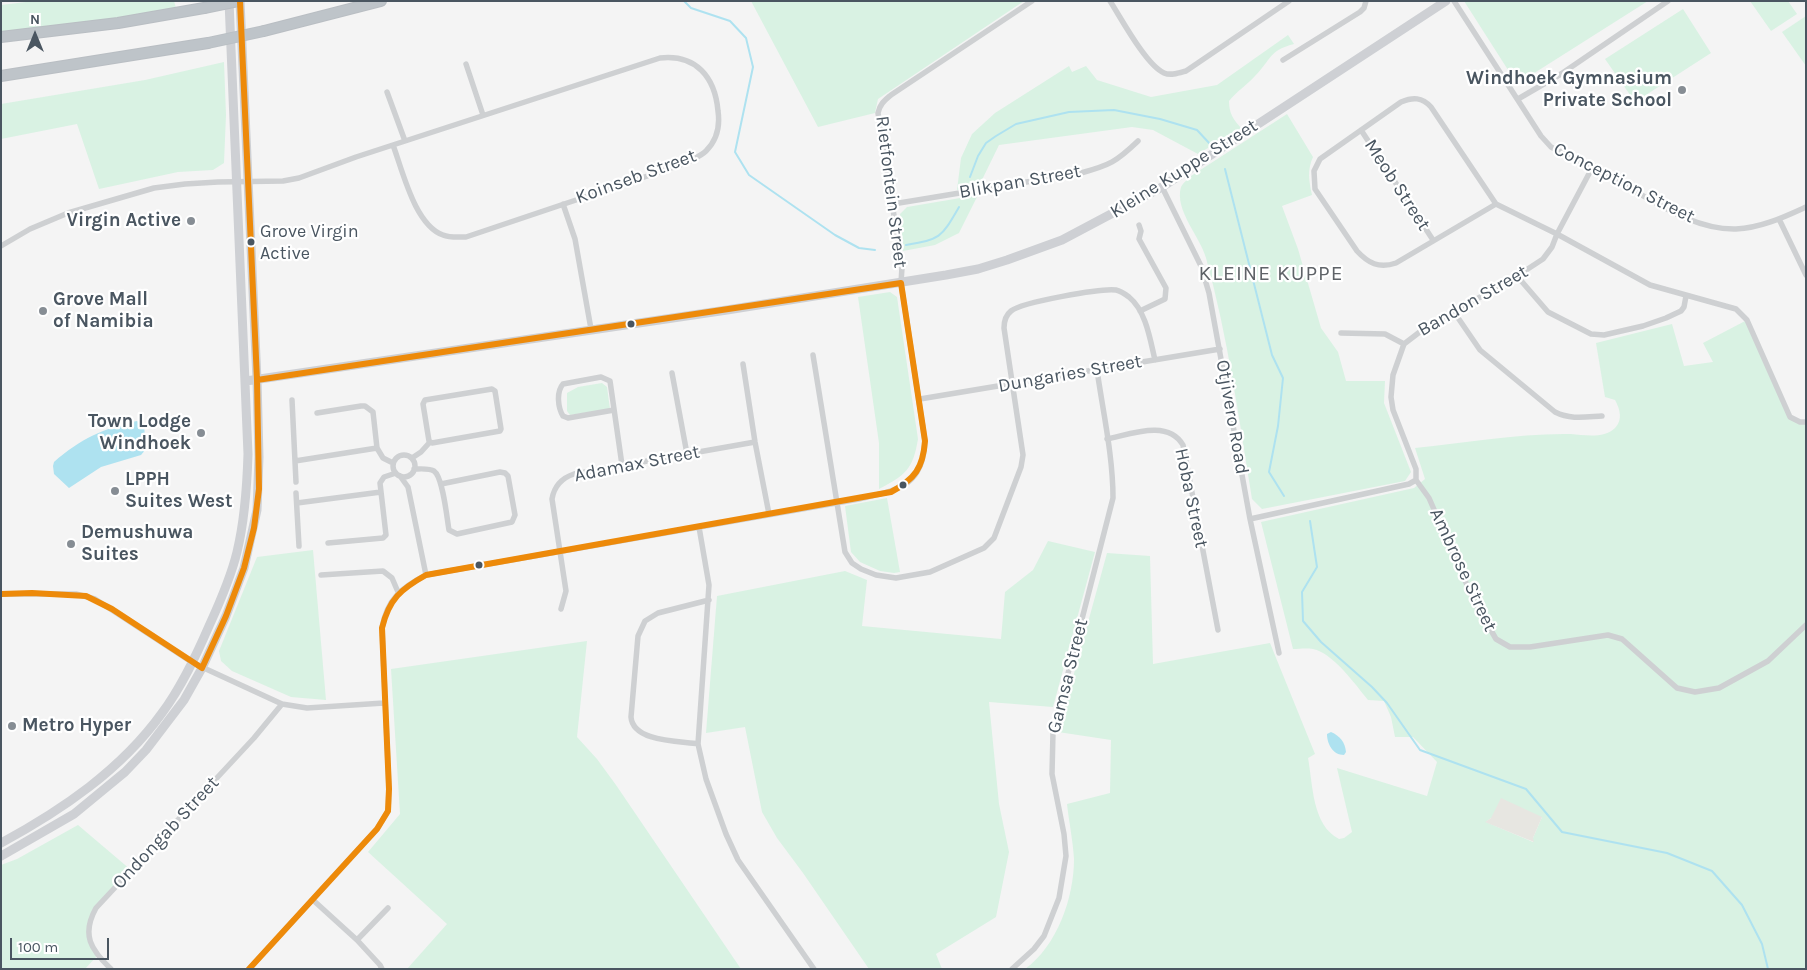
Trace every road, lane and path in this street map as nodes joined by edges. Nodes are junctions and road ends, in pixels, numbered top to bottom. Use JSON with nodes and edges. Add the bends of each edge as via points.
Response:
{"nodes":[{"id":1,"x":229,"y":1,"type":"edge"},
{"id":2,"x":239,"y":1,"type":"edge"},
{"id":3,"x":380,"y":1,"type":"edge"},
{"id":4,"x":1032,"y":1,"type":"edge"},
{"id":5,"x":1110,"y":1,"type":"edge"},
{"id":6,"x":1289,"y":1,"type":"edge"},
{"id":7,"x":1366,"y":1,"type":"edge"},
{"id":8,"x":1446,"y":1,"type":"edge"},
{"id":9,"x":1454,"y":1,"type":"edge"},
{"id":10,"x":1668,"y":1,"type":"edge"},
{"id":11,"x":1,"y":37,"type":"edge"},
{"id":12,"x":1283,"y":60,"type":"dead end"},
{"id":13,"x":466,"y":64,"type":"dead end"},
{"id":14,"x":1,"y":78,"type":"edge"},
{"id":15,"x":387,"y":92,"type":"dead end"},
{"id":16,"x":1518,"y":99,"type":"junction"},
{"id":17,"x":482,"y":116,"type":"junction"},
{"id":18,"x":1361,"y":130,"type":"junction"},
{"id":19,"x":405,"y":141,"type":"junction"},
{"id":20,"x":1138,"y":141,"type":"dead end"},
{"id":21,"x":393,"y":146,"type":"junction"},
{"id":22,"x":1592,"y":168,"type":"junction"},
{"id":23,"x":236,"y":181,"type":"junction"},
{"id":24,"x":248,"y":181,"type":"junction"},
{"id":25,"x":1162,"y":188,"type":"junction"},
{"id":26,"x":563,"y":204,"type":"junction"},
{"id":27,"x":893,"y":204,"type":"junction"},
{"id":28,"x":1496,"y":204,"type":"junction"},
{"id":29,"x":1806,"y":207,"type":"edge"},
{"id":30,"x":1779,"y":219,"type":"junction"},
{"id":31,"x":1139,"y":225,"type":"dead end"},
{"id":32,"x":1557,"y":234,"type":"junction"},
{"id":33,"x":1433,"y":240,"type":"junction"},
{"id":34,"x":1,"y":246,"type":"edge"},
{"id":35,"x":1806,"y":275,"type":"edge"},
{"id":36,"x":1517,"y":276,"type":"junction"},
{"id":37,"x":901,"y":283,"type":"junction"},
{"id":38,"x":1686,"y":296,"type":"junction"},
{"id":39,"x":1140,"y":311,"type":"junction"},
{"id":40,"x":1454,"y":312,"type":"junction"},
{"id":41,"x":591,"y":329,"type":"junction"},
{"id":42,"x":1341,"y":333,"type":"dead end"},
{"id":43,"x":1404,"y":344,"type":"junction"},
{"id":44,"x":1220,"y":349,"type":"junction"},
{"id":45,"x":813,"y":355,"type":"dead end"},
{"id":46,"x":1155,"y":360,"type":"junction"},
{"id":47,"x":743,"y":364,"type":"dead end"},
{"id":48,"x":1097,"y":370,"type":"junction"},
{"id":49,"x":672,"y":374,"type":"dead end"},
{"id":50,"x":257,"y":380,"type":"junction"},
{"id":51,"x":246,"y":381,"type":"junction"},
{"id":52,"x":1012,"y":384,"type":"junction"},
{"id":53,"x":920,"y":399,"type":"junction"},
{"id":54,"x":292,"y":400,"type":"dead end"},
{"id":55,"x":614,"y":410,"type":"junction"},
{"id":56,"x":317,"y":413,"type":"dead end"},
{"id":57,"x":1602,"y":416,"type":"dead end"},
{"id":58,"x":1806,"y":422,"type":"edge"},
{"id":59,"x":1107,"y":439,"type":"junction"},
{"id":60,"x":430,"y":442,"type":"junction"},
{"id":61,"x":755,"y":442,"type":"junction"},
{"id":62,"x":377,"y":448,"type":"junction"},
{"id":63,"x":687,"y":454,"type":"junction"},
{"id":64,"x":412,"y":458,"type":"junction"},
{"id":65,"x":295,"y":461,"type":"junction"},
{"id":66,"x":393,"y":463,"type":"junction"},
{"id":67,"x":622,"y":465,"type":"junction"},
{"id":68,"x":414,"y":470,"type":"junction"},
{"id":69,"x":398,"y":474,"type":"junction"},
{"id":70,"x":1416,"y":480,"type":"junction"},
{"id":71,"x":296,"y":482,"type":"dead end"},
{"id":72,"x":440,"y":484,"type":"junction"},
{"id":73,"x":408,"y":487,"type":"junction"},
{"id":74,"x":381,"y":492,"type":"junction"},
{"id":75,"x":296,"y":493,"type":"dead end"},
{"id":76,"x":838,"y":502,"type":"junction"},
{"id":77,"x":297,"y":504,"type":"junction"},
{"id":78,"x":769,"y":514,"type":"junction"},
{"id":79,"x":1250,"y":519,"type":"junction"},
{"id":80,"x":700,"y":527,"type":"junction"},
{"id":81,"x":328,"y":543,"type":"dead end"},
{"id":82,"x":299,"y":546,"type":"dead end"},
{"id":83,"x":559,"y":552,"type":"junction"},
{"id":84,"x":321,"y":575,"type":"dead end"},
{"id":85,"x":426,"y":575,"type":"junction"},
{"id":86,"x":398,"y":592,"type":"junction"},
{"id":87,"x":1,"y":594,"type":"edge"},
{"id":88,"x":709,"y":600,"type":"junction"},
{"id":89,"x":561,"y":609,"type":"dead end"},
{"id":90,"x":1806,"y":625,"type":"edge"},
{"id":91,"x":1218,"y":630,"type":"dead end"},
{"id":92,"x":1279,"y":654,"type":"dead end"},
{"id":93,"x":193,"y":663,"type":"junction"},
{"id":94,"x":202,"y":668,"type":"junction"},
{"id":95,"x":384,"y":703,"type":"junction"},
{"id":96,"x":282,"y":704,"type":"junction"},
{"id":97,"x":698,"y":744,"type":"junction"},
{"id":98,"x":1,"y":843,"type":"edge"},
{"id":99,"x":1,"y":856,"type":"edge"},
{"id":100,"x":313,"y":900,"type":"junction"},
{"id":101,"x":388,"y":908,"type":"dead end"},
{"id":102,"x":357,"y":940,"type":"junction"},
{"id":103,"x":112,"y":969,"type":"edge"},
{"id":104,"x":249,"y":969,"type":"edge"},
{"id":105,"x":382,"y":969,"type":"edge"},
{"id":106,"x":814,"y":969,"type":"edge"},
{"id":107,"x":1012,"y":969,"type":"edge"}],
"edges":[{"from":1,"to":23,"type":"main road"},
{"from":2,"to":11,"type":"highway","bridge":true,"via":[[118,23]]},
{"from":2,"to":24,"type":"main road"},
{"from":3,"to":14,"type":"highway","bridge":true,"via":[[208,43]]},
{"from":4,"to":27,"type":"street","name":"Rietfontein Street","via":[[882,102],[878,113]]},
{"from":5,"to":6,"type":"street","via":[[1152,63],[1164,73],[1175,75],[1186,71]]},
{"from":7,"to":12,"type":"street","via":[[1360,12]]},
{"from":8,"to":25,"type":"main road","name":"Kleine Kuppe Street"},
{"from":9,"to":16,"type":"street","name":"Conception Street"},
{"from":10,"to":16,"type":"street","via":[[1561,74]]},
{"from":13,"to":17,"type":"street"},
{"from":15,"to":19,"type":"street"},
{"from":16,"to":22,"type":"street","name":"Conception Street","via":[[1548,145]]},
{"from":17,"to":19,"type":"street","name":"Koinseb Street"},
{"from":17,"to":26,"type":"street","name":"Koinseb Street","via":[[660,58],[681,58],[703,71],[712,82],[719,120],[716,134],[705,152],[686,163]]},
{"from":18,"to":28,"type":"street","via":[[1401,102],[1425,100]]},
{"from":18,"to":33,"type":"street","name":"Meob Street"},
{"from":18,"to":33,"type":"street","via":[[1320,159],[1314,171],[1315,189],[1357,251],[1375,265],[1396,263]]},
{"from":19,"to":21,"type":"street","name":"Koinseb Street"},
{"from":20,"to":27,"type":"street","name":"Blikpan Street","via":[[1106,166],[1081,173]]},
{"from":21,"to":24,"type":"street","name":"Koinseb Street","via":[[299,178]]},
{"from":21,"to":26,"type":"street","name":"Koinseb Street","via":[[420,217],[443,236],[466,237]]},
{"from":22,"to":30,"type":"street","name":"Conception Street","via":[[1696,222],[1736,229]]},
{"from":22,"to":32,"type":"street","name":"Bandon Street"},
{"from":23,"to":24,"type":"street","name":"Koinseb Street"},
{"from":23,"to":34,"type":"street","name":"Koinseb Street","via":[[170,185],[100,202],[52,219]]},
{"from":23,"to":51,"type":"main road"},
{"from":24,"to":50,"type":"main road"},
{"from":25,"to":37,"type":"main road","name":"Kleine Kuppe Street","via":[[1071,236],[1032,252],[978,269]]},
{"from":25,"to":44,"type":"street","name":"Otjivero Road","via":[[1202,270]]},
{"from":26,"to":41,"type":"street","via":[[575,238]]},
{"from":27,"to":37,"type":"street","name":"Rietfontein Street","via":[[902,267]]},
{"from":28,"to":32,"type":"street"},
{"from":28,"to":33,"type":"street"},
{"from":29,"to":30,"type":"street","name":"Conception Street"},
{"from":30,"to":35,"type":"street"},
{"from":31,"to":39,"type":"street","via":[[1139,239],[1167,294],[1165,299]]},
{"from":32,"to":36,"type":"street","name":"Bandon Street","via":[[1548,254]]},
{"from":32,"to":38,"type":"street","via":[[1650,285]]},
{"from":36,"to":38,"type":"street","via":[[1548,312],[1591,334],[1604,335],[1666,318],[1681,311]]},
{"from":36,"to":40,"type":"street","name":"Bandon Street"},
{"from":37,"to":41,"type":"main road","name":"Kleine Kuppe Street"},
{"from":37,"to":53,"type":"street","name":"Rietfontein Street"},
{"from":38,"to":58,"type":"street","via":[[1736,308],[1747,320],[1790,417]]},
{"from":39,"to":46,"type":"street"},
{"from":39,"to":52,"type":"street","via":[[1129,296],[1115,290],[1036,302],[1011,310],[1004,324]]},
{"from":40,"to":43,"type":"street","name":"Bandon Street"},
{"from":40,"to":57,"type":"street","via":[[1480,350],[1555,412],[1573,418]]},
{"from":41,"to":50,"type":"main road","name":"Kleine Kuppe Street"},
{"from":42,"to":43,"type":"street","via":[[1385,334]]},
{"from":43,"to":70,"type":"street","name":"Bandon Street","via":[[1393,375],[1392,410],[1416,469]]},
{"from":44,"to":46,"type":"street","name":"Dungaries Street"},
{"from":44,"to":79,"type":"street","name":"Otjivero Road"},
{"from":45,"to":76,"type":"street"},
{"from":46,"to":48,"type":"street","name":"Dungaries Street"},
{"from":47,"to":61,"type":"street"},
{"from":48,"to":52,"type":"street","name":"Dungaries Street"},
{"from":48,"to":59,"type":"street","name":"Gamsa Street"},
{"from":49,"to":63,"type":"street"},
{"from":50,"to":51,"type":"main road","name":"Kleine Kuppe Street"},
{"from":50,"to":94,"type":"main road","via":[[258,489],[254,528],[244,568]]},
{"from":51,"to":93,"type":"main road","via":[[248,471],[243,523],[237,553],[218,607]]},
{"from":52,"to":53,"type":"street","name":"Dungaries Street"},
{"from":52,"to":76,"type":"street","via":[[1022,444],[1021,467],[994,538],[984,548],[930,572],[896,578],[876,575],[852,563],[845,552]]},
{"from":53,"to":76,"type":"street","name":"Rietfontein Street","via":[[924,457],[914,478],[891,492]]},
{"from":54,"to":65,"type":"street"},
{"from":55,"to":55,"type":"street","via":[[568,418],[561,413],[558,392],[563,384],[606,378],[610,380]]},
{"from":55,"to":67,"type":"street"},
{"from":56,"to":62,"type":"street","via":[[361,406],[369,408],[373,412]]},
{"from":59,"to":91,"type":"street","name":"Hoba Street","via":[[1158,430],[1169,432],[1183,445]]},
{"from":59,"to":107,"type":"street","name":"Gamsa Street","via":[[1112,504],[1053,732],[1052,774],[1065,842],[1064,876],[1060,898],[1044,936]]},
{"from":60,"to":60,"type":"street","via":[[500,431],[495,391],[424,400],[422,404]]},
{"from":60,"to":64,"type":"street"},
{"from":61,"to":63,"type":"street","name":"Adamax Street"},
{"from":61,"to":78,"type":"street"},
{"from":62,"to":65,"type":"street"},
{"from":62,"to":66,"type":"street","via":[[383,458]]},
{"from":63,"to":67,"type":"street","name":"Adamax Street"},
{"from":64,"to":66,"type":"street","via":[[402,455]]},
{"from":64,"to":68,"type":"street"},
{"from":65,"to":71,"type":"street"},
{"from":66,"to":69,"type":"street"},
{"from":67,"to":83,"type":"street","name":"Adamax Street","via":[[574,474],[557,486],[552,499]]},
{"from":68,"to":69,"type":"street","via":[[407,476]]},
{"from":68,"to":72,"type":"street","via":[[433,470]]},
{"from":68,"to":73,"type":"street"},
{"from":69,"to":73,"type":"street"},
{"from":69,"to":74,"type":"street","via":[[384,476]]},
{"from":70,"to":79,"type":"street"},
{"from":70,"to":90,"type":"street","name":"Ambrose Street","via":[[1429,498],[1474,600],[1496,639],[1510,647],[1530,648],[1608,635],[1622,639],[1677,688],[1694,692],[1719,688],[1768,660]]},
{"from":72,"to":72,"type":"street","via":[[452,533],[512,522],[516,516],[508,476],[504,473]]},
{"from":73,"to":85,"type":"street"},
{"from":74,"to":77,"type":"street"},
{"from":74,"to":81,"type":"street","via":[[387,531],[383,538]]},
{"from":75,"to":77,"type":"street"},
{"from":76,"to":78,"type":"street","name":"Rietfontein Street"},
{"from":77,"to":82,"type":"street"},
{"from":78,"to":80,"type":"street","name":"Rietfontein Street"},
{"from":79,"to":92,"type":"street","name":"Otjivero Road"},
{"from":80,"to":83,"type":"street","name":"Rietfontein Street"},
{"from":80,"to":88,"type":"street"},
{"from":83,"to":85,"type":"street","name":"Rietfontein Street"},
{"from":83,"to":89,"type":"street","name":"Adamax Street","via":[[566,591]]},
{"from":84,"to":86,"type":"street","via":[[383,571],[392,578]]},
{"from":85,"to":86,"type":"street","name":"Rietfontein Street"},
{"from":86,"to":95,"type":"street","via":[[386,609],[382,628]]},
{"from":87,"to":93,"type":"street","via":[[86,596],[112,609]]},
{"from":88,"to":97,"type":"street"},
{"from":88,"to":97,"type":"street","via":[[658,613],[645,621],[638,636],[631,717],[631,723],[649,737]]},
{"from":93,"to":94,"type":"street"},
{"from":93,"to":98,"type":"main road","via":[[162,713],[116,763],[60,809]]},
{"from":94,"to":96,"type":"street"},
{"from":94,"to":99,"type":"main road","via":[[166,725],[125,772],[74,814]]},
{"from":95,"to":96,"type":"street","via":[[307,708]]},
{"from":95,"to":100,"type":"street","via":[[388,811],[377,829]]},
{"from":96,"to":103,"type":"street","name":"Ondongab Street","via":[[96,908],[90,918],[89,938],[97,956]]},
{"from":97,"to":106,"type":"street","via":[[706,779],[738,860]]},
{"from":100,"to":102,"type":"street"},
{"from":100,"to":104,"type":"street"},
{"from":101,"to":102,"type":"street"},
{"from":102,"to":105,"type":"street"}]}
